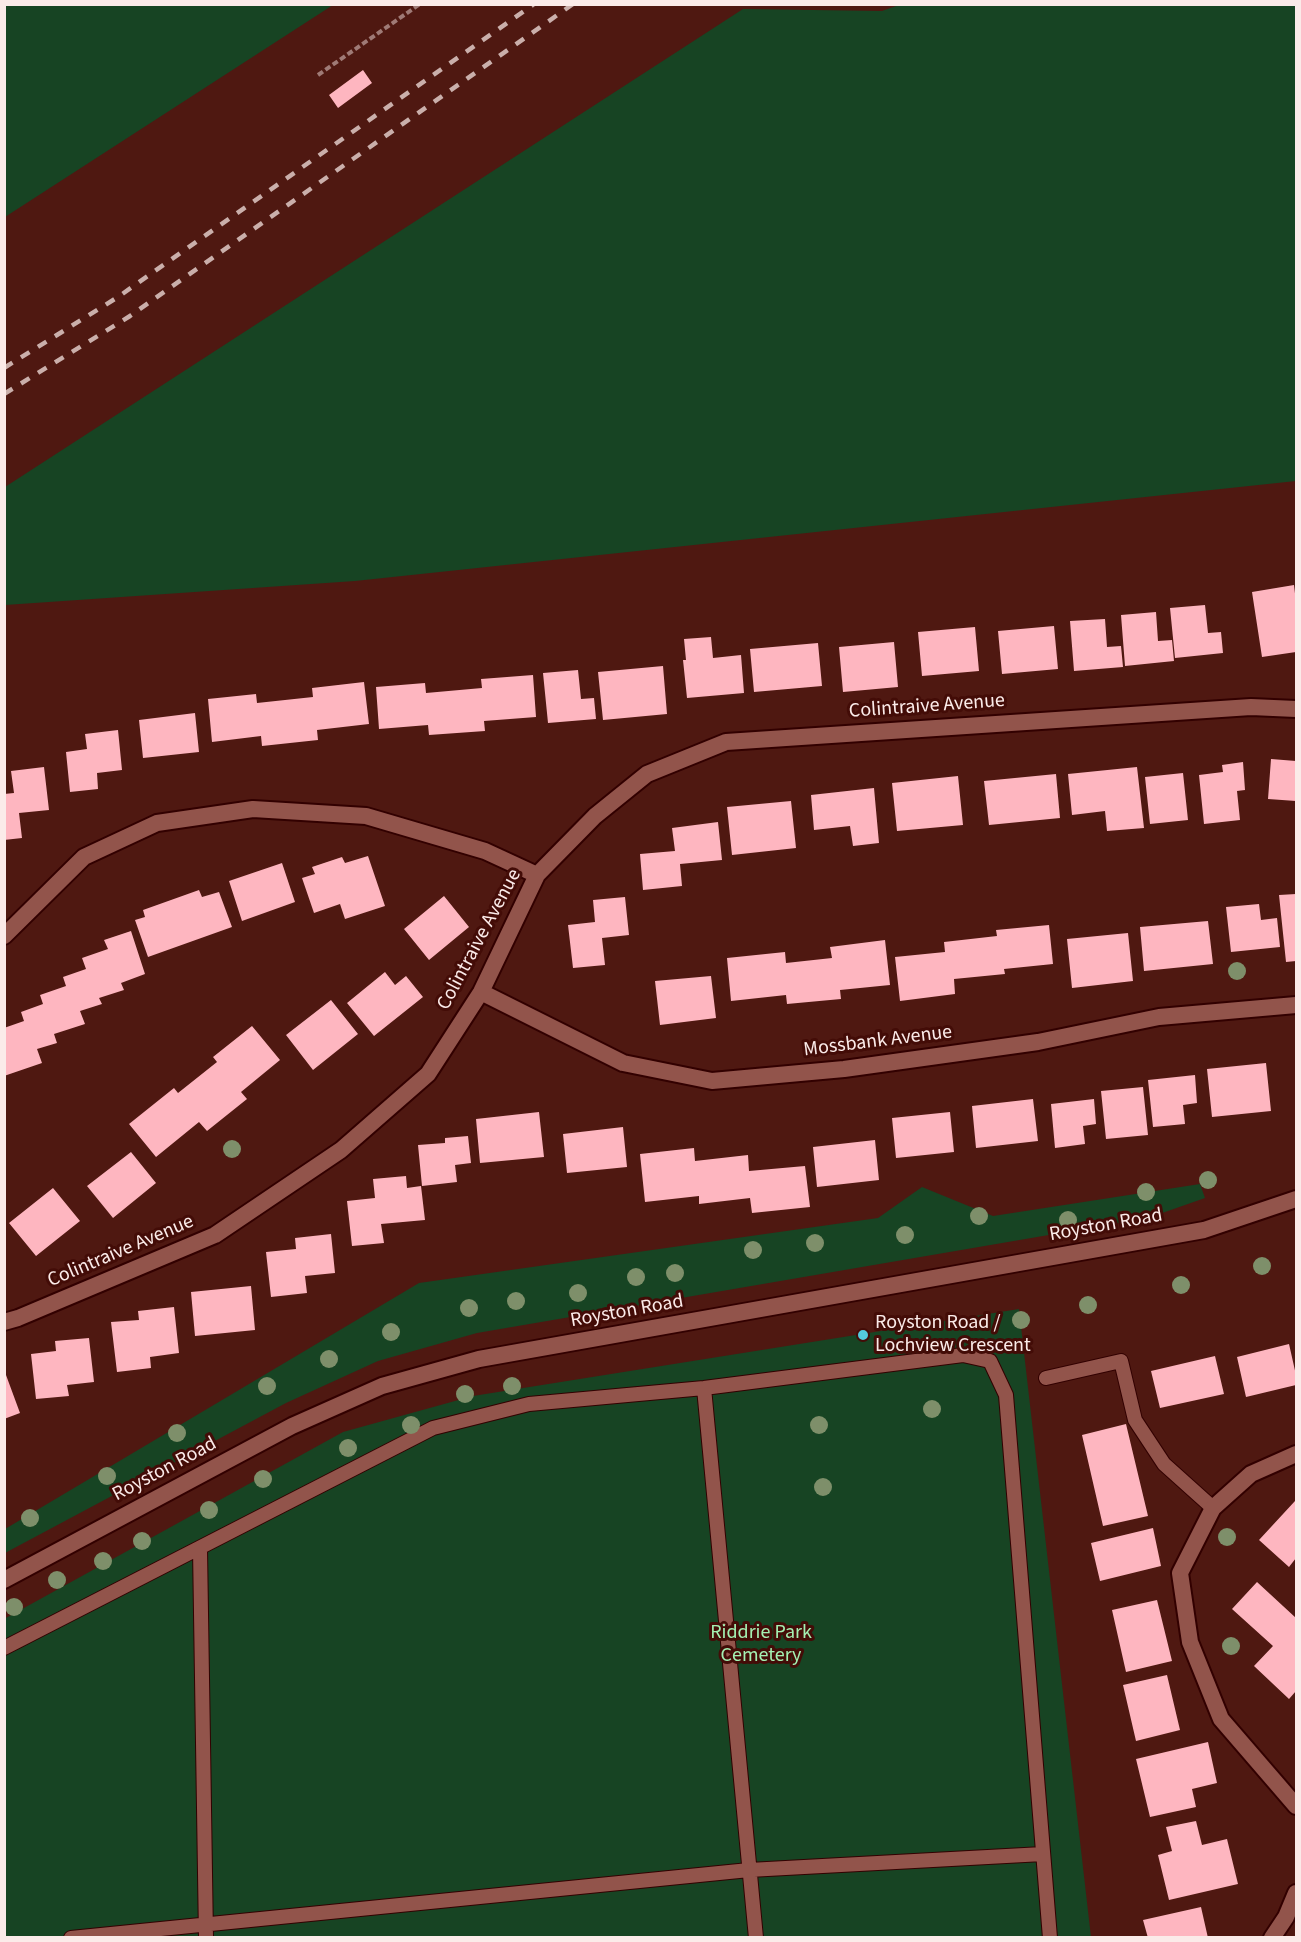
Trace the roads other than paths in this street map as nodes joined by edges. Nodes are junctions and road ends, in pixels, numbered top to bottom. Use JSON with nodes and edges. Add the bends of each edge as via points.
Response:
{"nodes":[{"id":1,"x":1296,"y":709,"type":"edge"},
{"id":2,"x":537,"y":875,"type":"junction"},
{"id":3,"x":4,"y":936,"type":"edge"},
{"id":4,"x":481,"y":992,"type":"junction"},
{"id":5,"x":1296,"y":1005,"type":"edge"},
{"id":6,"x":1296,"y":1199,"type":"edge"},
{"id":7,"x":4,"y":1322,"type":"edge"},
{"id":8,"x":1046,"y":1378,"type":"dead end"},
{"id":9,"x":704,"y":1388,"type":"junction"},
{"id":10,"x":1296,"y":1454,"type":"edge"},
{"id":11,"x":1213,"y":1508,"type":"junction"},
{"id":12,"x":200,"y":1548,"type":"junction"},
{"id":13,"x":4,"y":1580,"type":"edge"},
{"id":14,"x":4,"y":1648,"type":"edge"},
{"id":15,"x":1296,"y":1806,"type":"edge"},
{"id":16,"x":1043,"y":1854,"type":"junction"},
{"id":17,"x":749,"y":1870,"type":"junction"},
{"id":18,"x":1296,"y":1893,"type":"edge"},
{"id":19,"x":206,"y":1932,"type":"edge"},
{"id":20,"x":71,"y":1938,"type":"edge"},
{"id":21,"x":756,"y":1938,"type":"edge"},
{"id":22,"x":1050,"y":1938,"type":"edge"},
{"id":23,"x":1272,"y":1938,"type":"edge"}],
"edges":[{"from":1,"to":2,"type":"street","name":"Colintraive Avenue","via":[[1251,707],[726,742],[647,774],[595,816]]},
{"from":2,"to":3,"type":"street","via":[[484,851],[366,816],[254,809],[157,823],[84,857]]},
{"from":2,"to":4,"type":"street","name":"Colintraive Avenue"},
{"from":4,"to":5,"type":"street","name":"Mossbank Avenue","via":[[623,1063],[712,1081],[844,1069],[992,1048],[1159,1017]]},
{"from":4,"to":7,"type":"street","name":"Colintraive Avenue","via":[[428,1074],[341,1150],[215,1235]]},
{"from":6,"to":13,"type":"street","name":"Royston Road","via":[[1204,1230],[480,1359],[382,1386],[292,1426]]},
{"from":8,"to":11,"type":"lane","via":[[1121,1361],[1135,1420],[1164,1464]]},
{"from":9,"to":12,"type":"lane","via":[[529,1404],[433,1428]]},
{"from":9,"to":16,"type":"lane","via":[[963,1356],[990,1360],[1006,1395]]},
{"from":9,"to":17,"type":"lane"},
{"from":10,"to":11,"type":"street","via":[[1251,1474]]},
{"from":11,"to":15,"type":"street","via":[[1180,1573],[1191,1642],[1221,1719]]},
{"from":12,"to":14,"type":"lane"},
{"from":12,"to":19,"type":"lane"},
{"from":16,"to":17,"type":"lane"},
{"from":16,"to":22,"type":"lane"},
{"from":17,"to":19,"type":"lane"},
{"from":17,"to":21,"type":"lane"},
{"from":18,"to":23,"type":"street"},
{"from":19,"to":20,"type":"lane"}]}
